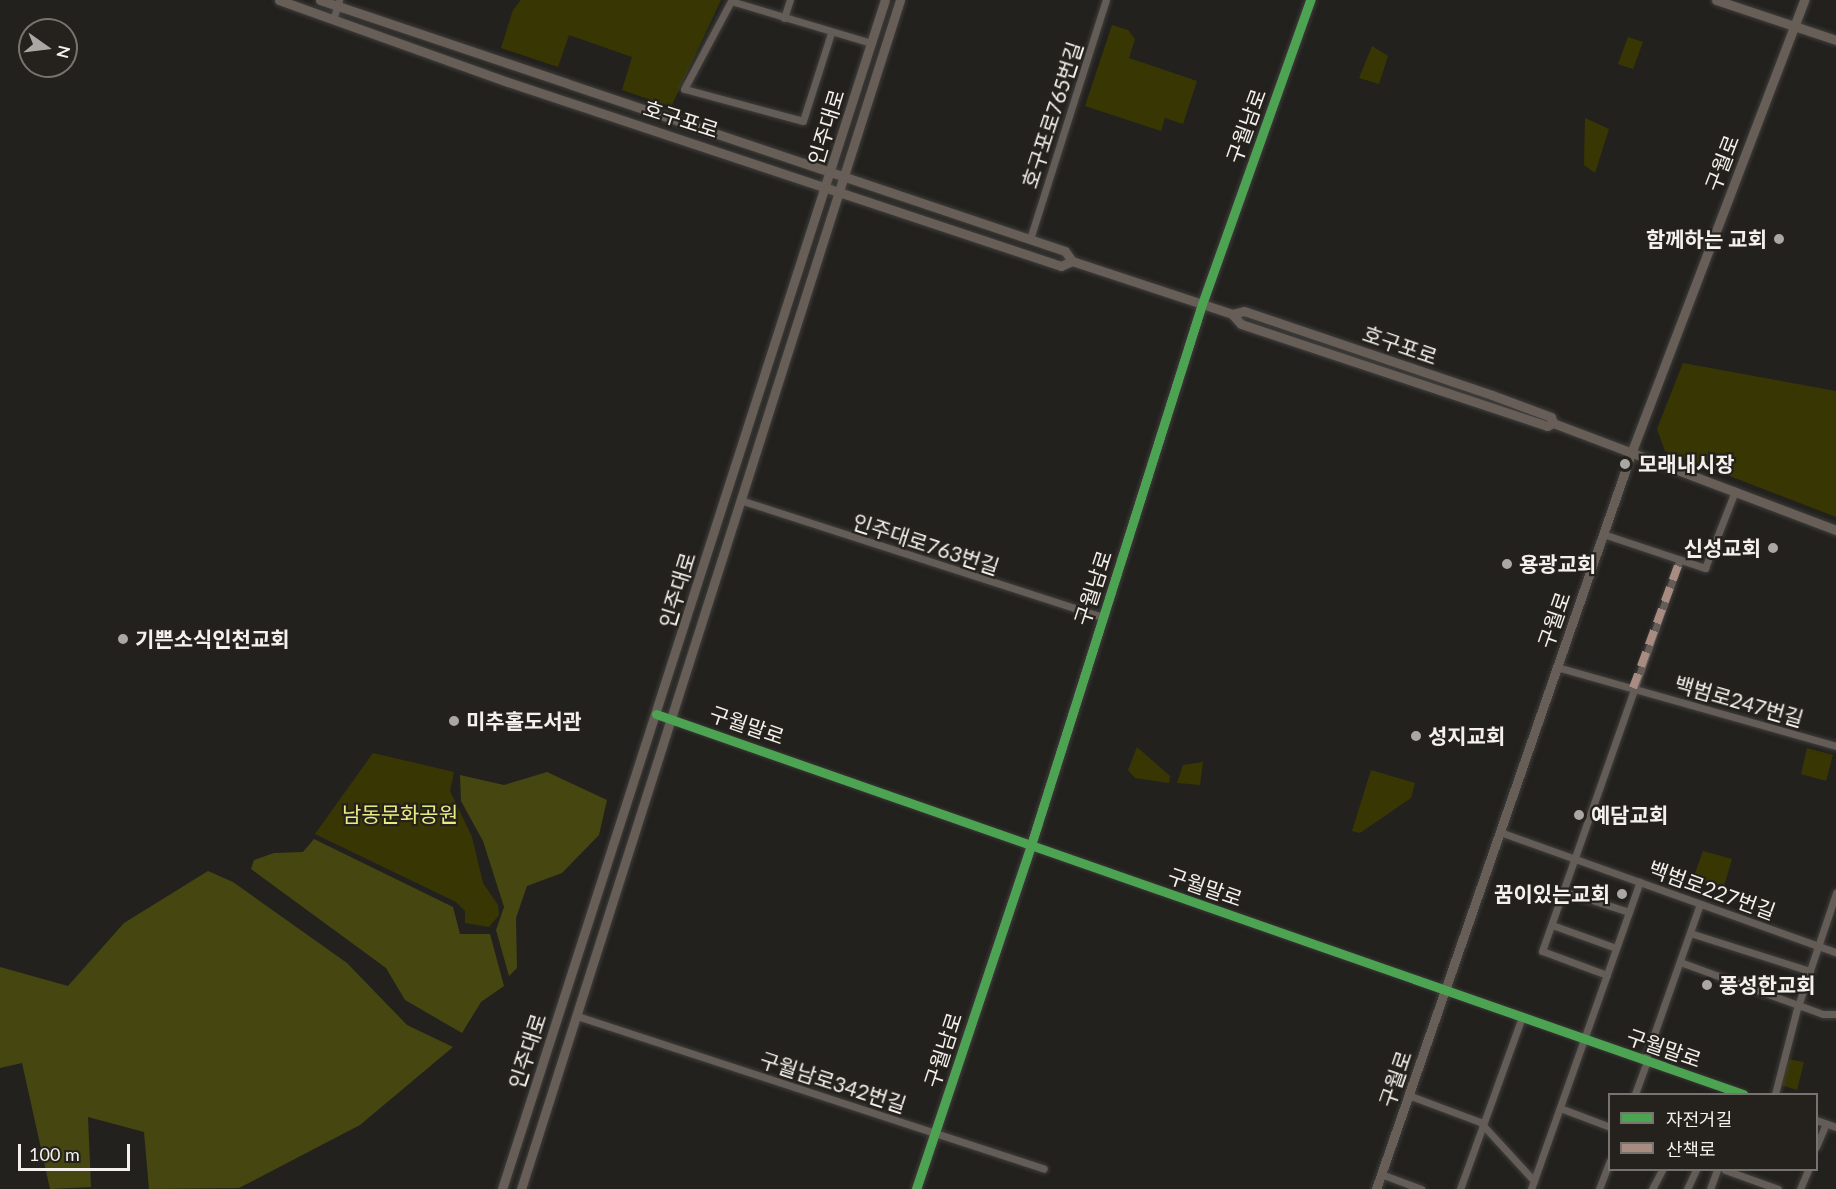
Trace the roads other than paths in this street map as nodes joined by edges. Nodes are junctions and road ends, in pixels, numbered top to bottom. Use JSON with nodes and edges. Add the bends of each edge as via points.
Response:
{"nodes":[{"id":1,"x":279,"y":0,"type":"edge"},
{"id":2,"x":320,"y":0,"type":"edge"},
{"id":3,"x":790,"y":0,"type":"edge"},
{"id":4,"x":885,"y":0,"type":"edge"},
{"id":5,"x":900,"y":0,"type":"edge"},
{"id":6,"x":1106,"y":0,"type":"edge"},
{"id":7,"x":1310,"y":0,"type":"edge"},
{"id":8,"x":1716,"y":0,"type":"edge"},
{"id":9,"x":1804,"y":0,"type":"edge"},
{"id":10,"x":743,"y":2,"type":"edge"},
{"id":11,"x":338,"y":3,"type":"edge"},
{"id":12,"x":784,"y":18,"type":"junction"},
{"id":13,"x":333,"y":20,"type":"junction"},
{"id":14,"x":1794,"y":26,"type":"junction"},
{"id":15,"x":831,"y":33,"type":"junction"},
{"id":16,"x":1836,"y":40,"type":"edge"},
{"id":17,"x":871,"y":44,"type":"junction"},
{"id":18,"x":831,"y":173,"type":"junction"},
{"id":19,"x":844,"y":177,"type":"junction"},
{"id":20,"x":827,"y":186,"type":"junction"},
{"id":21,"x":839,"y":191,"type":"junction"},
{"id":22,"x":1030,"y":239,"type":"junction"},
{"id":23,"x":1072,"y":261,"type":"junction"},
{"id":24,"x":1202,"y":304,"type":"junction"},
{"id":25,"x":1632,"y":451,"type":"junction"},
{"id":26,"x":1735,"y":491,"type":"junction"},
{"id":27,"x":740,"y":500,"type":"junction"},
{"id":28,"x":1836,"y":530,"type":"edge"},
{"id":29,"x":1603,"y":534,"type":"junction"},
{"id":30,"x":1680,"y":560,"type":"junction"},
{"id":31,"x":1103,"y":617,"type":"junction"},
{"id":32,"x":1557,"y":667,"type":"junction"},
{"id":33,"x":1633,"y":688,"type":"junction"},
{"id":34,"x":656,"y":714,"type":"junction"},
{"id":35,"x":670,"y":718,"type":"junction"},
{"id":36,"x":1836,"y":746,"type":"edge"},
{"id":37,"x":1500,"y":832,"type":"junction"},
{"id":38,"x":1031,"y":844,"type":"junction"},
{"id":39,"x":1576,"y":859,"type":"junction"},
{"id":40,"x":1640,"y":882,"type":"junction"},
{"id":41,"x":1564,"y":891,"type":"junction"},
{"id":42,"x":1836,"y":893,"type":"edge"},
{"id":43,"x":1701,"y":904,"type":"junction"},
{"id":44,"x":1629,"y":912,"type":"junction"},
{"id":45,"x":1552,"y":925,"type":"junction"},
{"id":46,"x":1690,"y":933,"type":"junction"},
{"id":47,"x":1819,"y":946,"type":"junction"},
{"id":48,"x":1616,"y":948,"type":"junction"},
{"id":49,"x":1836,"y":952,"type":"edge"},
{"id":50,"x":1680,"y":962,"type":"junction"},
{"id":51,"x":1810,"y":971,"type":"junction"},
{"id":52,"x":1607,"y":975,"type":"junction"},
{"id":53,"x":1445,"y":991,"type":"junction"},
{"id":54,"x":1799,"y":1004,"type":"junction"},
{"id":55,"x":1836,"y":1014,"type":"edge"},
{"id":56,"x":577,"y":1016,"type":"junction"},
{"id":57,"x":1522,"y":1017,"type":"junction"},
{"id":58,"x":1584,"y":1039,"type":"junction"},
{"id":59,"x":1646,"y":1061,"type":"junction"},
{"id":60,"x":1636,"y":1093,"type":"edge"},
{"id":61,"x":1737,"y":1093,"type":"edge"},
{"id":62,"x":1776,"y":1093,"type":"edge"},
{"id":63,"x":1408,"y":1095,"type":"junction"},
{"id":64,"x":1560,"y":1108,"type":"junction"},
{"id":65,"x":1818,"y":1121,"type":"edge"},
{"id":66,"x":1826,"y":1124,"type":"junction"},
{"id":67,"x":1482,"y":1126,"type":"junction"},
{"id":68,"x":1608,"y":1126,"type":"edge"},
{"id":69,"x":1836,"y":1127,"type":"edge"},
{"id":70,"x":934,"y":1133,"type":"junction"},
{"id":71,"x":1818,"y":1143,"type":"edge"},
{"id":72,"x":1608,"y":1166,"type":"edge"},
{"id":73,"x":1044,"y":1169,"type":"dead end"},
{"id":74,"x":1661,"y":1171,"type":"edge"},
{"id":75,"x":1696,"y":1171,"type":"edge"},
{"id":76,"x":1717,"y":1171,"type":"edge"},
{"id":77,"x":1728,"y":1171,"type":"edge"},
{"id":78,"x":1808,"y":1171,"type":"edge"},
{"id":79,"x":1381,"y":1174,"type":"junction"},
{"id":80,"x":1534,"y":1181,"type":"junction"},
{"id":81,"x":502,"y":1189,"type":"edge"},
{"id":82,"x":521,"y":1189,"type":"edge"},
{"id":83,"x":916,"y":1189,"type":"edge"},
{"id":84,"x":1376,"y":1189,"type":"edge"},
{"id":85,"x":1421,"y":1189,"type":"edge"},
{"id":86,"x":1460,"y":1189,"type":"edge"},
{"id":87,"x":1531,"y":1189,"type":"edge"},
{"id":88,"x":1599,"y":1189,"type":"edge"},
{"id":89,"x":1652,"y":1189,"type":"edge"},
{"id":90,"x":1687,"y":1189,"type":"edge"},
{"id":91,"x":1710,"y":1189,"type":"edge"},
{"id":92,"x":1778,"y":1189,"type":"edge"},
{"id":93,"x":1800,"y":1189,"type":"edge"}],
"edges":[{"from":1,"to":13,"type":"main road","name":"호구포로"},
{"from":2,"to":11,"type":"main road","name":"호구포로"},
{"from":3,"to":12,"type":"street"},
{"from":4,"to":17,"type":"main road","name":"인주대로"},
{"from":5,"to":19,"type":"main road","name":"인주대로"},
{"from":6,"to":22,"type":"street","name":"호구포로765번길"},
{"from":7,"to":24,"type":"main road","name":"구월남로"},
{"from":8,"to":14,"type":"main road"},
{"from":9,"to":14,"type":"main road","name":"구월로"},
{"from":10,"to":12,"type":"street"},
{"from":10,"to":15,"type":"street","via":[[726,3],[684,89],[803,121]]},
{"from":11,"to":13,"type":"street"},
{"from":11,"to":18,"type":"main road","name":"호구포로"},
{"from":12,"to":15,"type":"street"},
{"from":13,"to":20,"type":"main road","name":"호구포로","via":[[508,82]]},
{"from":14,"to":16,"type":"main road"},
{"from":14,"to":25,"type":"main road","name":"구월로"},
{"from":15,"to":17,"type":"street"},
{"from":17,"to":18,"type":"main road","name":"인주대로"},
{"from":18,"to":19,"type":"main road","name":"호구포로"},
{"from":18,"to":20,"type":"main road","name":"인주대로"},
{"from":19,"to":21,"type":"main road","name":"인주대로"},
{"from":19,"to":22,"type":"main road","name":"호구포로"},
{"from":20,"to":21,"type":"main road","name":"호구포로"},
{"from":20,"to":34,"type":"main road","name":"인주대로"},
{"from":21,"to":23,"type":"main road","name":"호구포로","via":[[1061,266]]},
{"from":21,"to":27,"type":"main road","name":"인주대로"},
{"from":22,"to":23,"type":"main road","name":"호구포로","via":[[1065,251]]},
{"from":23,"to":24,"type":"main road","name":"호구포로"},
{"from":24,"to":25,"type":"main road","name":"호구포로","via":[[1232,314],[1240,324]]},
{"from":24,"to":31,"type":"main road","name":"구월남로"},
{"from":25,"to":26,"type":"main road","name":"호구포로"},
{"from":25,"to":29,"type":"main road","name":"구월로"},
{"from":26,"to":28,"type":"main road","name":"호구포로"},
{"from":26,"to":30,"type":"street","via":[[1705,568]]},
{"from":27,"to":31,"type":"street","name":"인주대로763번길"},
{"from":27,"to":35,"type":"main road","name":"인주대로"},
{"from":29,"to":30,"type":"street"},
{"from":29,"to":32,"type":"main road","name":"구월로"},
{"from":30,"to":33,"type":"street"},
{"from":31,"to":38,"type":"main road","name":"구월남로"},
{"from":32,"to":33,"type":"street","name":"백범로247번길"},
{"from":32,"to":37,"type":"main road","name":"구월로"},
{"from":33,"to":36,"type":"street","name":"백범로247번길"},
{"from":33,"to":39,"type":"street"},
{"from":34,"to":35,"type":"street","name":"구월말로"},
{"from":34,"to":81,"type":"main road","name":"인주대로"},
{"from":35,"to":38,"type":"street","name":"구월말로"},
{"from":35,"to":56,"type":"main road","name":"인주대로"},
{"from":37,"to":39,"type":"street","name":"백범로227번길"},
{"from":37,"to":53,"type":"main road","name":"구월로"},
{"from":38,"to":53,"type":"street","name":"구월말로"},
{"from":38,"to":70,"type":"main road","name":"구월남로"},
{"from":39,"to":40,"type":"street","name":"백범로227번길"},
{"from":39,"to":41,"type":"street"},
{"from":40,"to":43,"type":"street","name":"백범로227번길"},
{"from":40,"to":44,"type":"street"},
{"from":41,"to":44,"type":"street"},
{"from":41,"to":45,"type":"street"},
{"from":42,"to":47,"type":"street"},
{"from":43,"to":46,"type":"street"},
{"from":43,"to":47,"type":"street","name":"백범로227번길"},
{"from":44,"to":48,"type":"street"},
{"from":45,"to":48,"type":"street"},
{"from":45,"to":52,"type":"street","via":[[1542,951]]},
{"from":46,"to":50,"type":"street"},
{"from":46,"to":51,"type":"street"},
{"from":47,"to":49,"type":"street","name":"백범로227번길"},
{"from":47,"to":51,"type":"street"},
{"from":48,"to":52,"type":"street"},
{"from":50,"to":54,"type":"street"},
{"from":50,"to":59,"type":"street"},
{"from":51,"to":54,"type":"street"},
{"from":52,"to":58,"type":"street"},
{"from":53,"to":57,"type":"street","name":"구월말로"},
{"from":53,"to":63,"type":"main road","name":"구월로"},
{"from":54,"to":55,"type":"street","via":[[1823,1014]]},
{"from":54,"to":62,"type":"street"},
{"from":56,"to":70,"type":"street","name":"구월남로342번길"},
{"from":56,"to":82,"type":"main road","name":"인주대로"},
{"from":57,"to":58,"type":"street","name":"구월말로"},
{"from":57,"to":67,"type":"street"},
{"from":58,"to":59,"type":"street","name":"구월말로"},
{"from":58,"to":64,"type":"street"},
{"from":59,"to":60,"type":"street"},
{"from":59,"to":61,"type":"street","name":"구월말로"},
{"from":63,"to":67,"type":"street"},
{"from":63,"to":79,"type":"main road","name":"구월로"},
{"from":64,"to":68,"type":"street"},
{"from":64,"to":80,"type":"street"},
{"from":65,"to":66,"type":"street"},
{"from":66,"to":69,"type":"street"},
{"from":66,"to":71,"type":"street"},
{"from":67,"to":80,"type":"street"},
{"from":67,"to":86,"type":"street"},
{"from":70,"to":73,"type":"street","name":"구월남로342번길"},
{"from":70,"to":83,"type":"main road","name":"구월남로"},
{"from":72,"to":88,"type":"street"},
{"from":74,"to":89,"type":"street"},
{"from":75,"to":90,"type":"street"},
{"from":76,"to":91,"type":"street"},
{"from":77,"to":92,"type":"street"},
{"from":78,"to":93,"type":"street"},
{"from":79,"to":84,"type":"main road","name":"구월로"},
{"from":79,"to":85,"type":"street"},
{"from":80,"to":87,"type":"street"}]}
